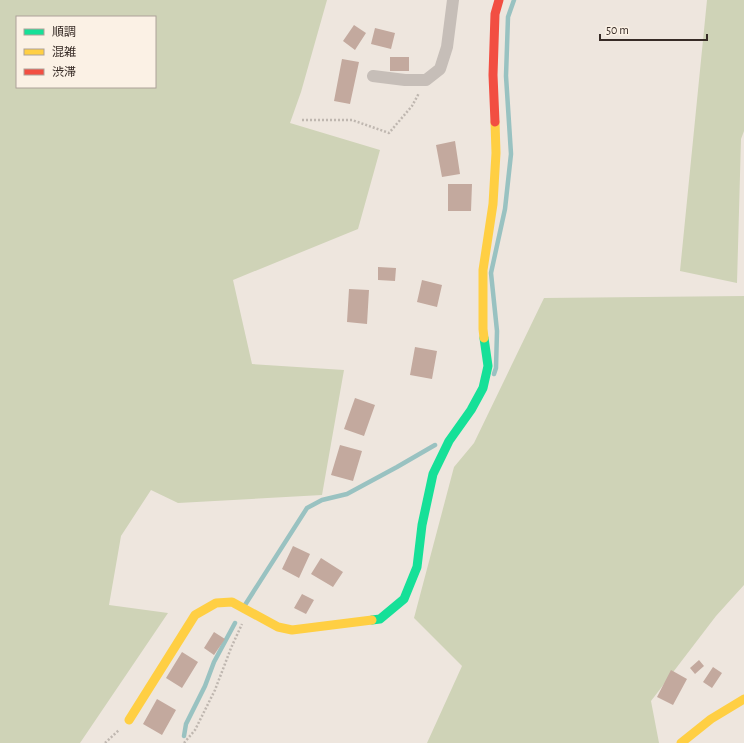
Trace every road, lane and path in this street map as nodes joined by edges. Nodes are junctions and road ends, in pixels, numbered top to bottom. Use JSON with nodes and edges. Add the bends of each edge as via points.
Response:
{"nodes":[{"id":1,"x":453,"y":0,"type":"edge"},
{"id":2,"x":498,"y":0,"type":"edge"},
{"id":3,"x":373,"y":76,"type":"dead end"},
{"id":4,"x":426,"y":80,"type":"junction"},
{"id":5,"x":302,"y":120,"type":"dead end"},
{"id":6,"x":249,"y":611,"type":"junction"},
{"id":7,"x":744,"y":699,"type":"edge"},
{"id":8,"x":129,"y":720,"type":"dead end"},
{"id":9,"x":184,"y":743,"type":"edge"},
{"id":10,"x":681,"y":743,"type":"edge"}],
"edges":[{"from":1,"to":4,"type":"street","via":[[447,48],[440,69]]},
{"from":2,"to":6,"type":"street","via":[[492,75],[496,153],[493,204],[483,270],[483,329],[488,366],[483,388],[449,441],[433,474],[422,525],[418,568],[404,599],[380,620],[292,630],[278,627]]},
{"from":3,"to":4,"type":"street"},
{"from":4,"to":5,"type":"path","via":[[412,106],[389,134],[352,120]]},
{"from":6,"to":8,"type":"street","via":[[232,602],[216,603],[194,615]]},
{"from":6,"to":9,"type":"path","via":[[215,690],[195,730]]},
{"from":7,"to":10,"type":"street","via":[[700,726]]}]}
